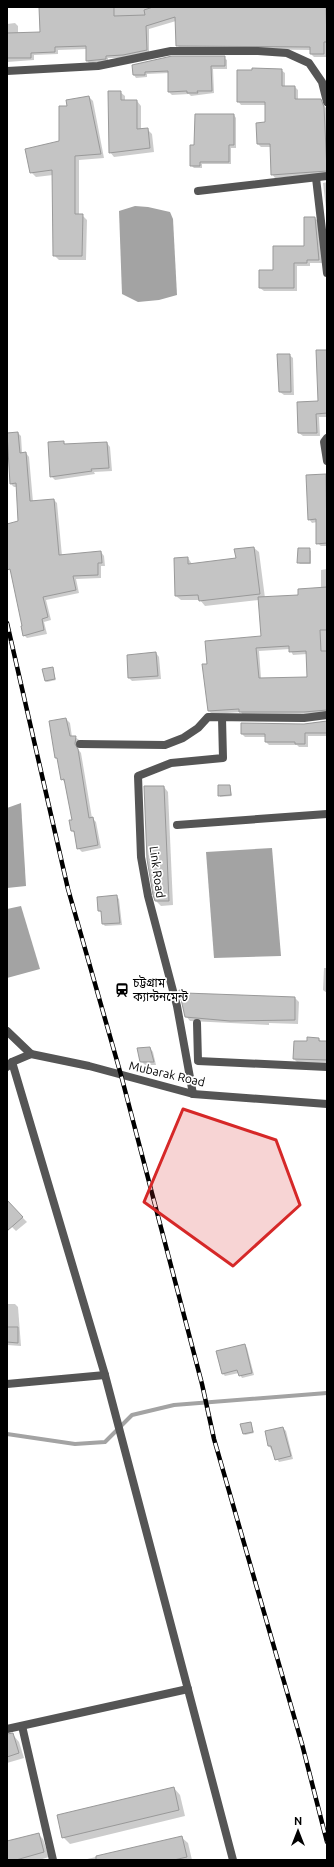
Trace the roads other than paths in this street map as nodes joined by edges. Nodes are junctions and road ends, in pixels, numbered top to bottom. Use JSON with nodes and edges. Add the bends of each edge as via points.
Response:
{"nodes":[{"id":1,"x":7,"y":71,"type":"edge"},
{"id":2,"x":327,"y":102,"type":"edge"},
{"id":3,"x":327,"y":176,"type":"edge"},
{"id":4,"x":316,"y":178,"type":"junction"},
{"id":5,"x":198,"y":191,"type":"dead end"},
{"id":6,"x":327,"y":272,"type":"edge"},
{"id":7,"x":327,"y":438,"type":"edge"},
{"id":8,"x":327,"y":461,"type":"edge"},
{"id":9,"x":327,"y":715,"type":"edge"},
{"id":10,"x":222,"y":718,"type":"junction"},
{"id":11,"x":80,"y":744,"type":"dead end"},
{"id":12,"x":327,"y":814,"type":"edge"},
{"id":13,"x":177,"y":825,"type":"dead end"},
{"id":14,"x":196,"y":1023,"type":"dead end"},
{"id":15,"x":7,"y":1031,"type":"edge"},
{"id":16,"x":31,"y":1054,"type":"junction"},
{"id":17,"x":10,"y":1065,"type":"edge"},
{"id":18,"x":327,"y":1067,"type":"edge"},
{"id":19,"x":192,"y":1094,"type":"junction"},
{"id":20,"x":327,"y":1104,"type":"edge"},
{"id":21,"x":105,"y":1375,"type":"junction"},
{"id":22,"x":7,"y":1384,"type":"edge"},
{"id":23,"x":188,"y":1689,"type":"junction"},
{"id":24,"x":22,"y":1726,"type":"junction"},
{"id":25,"x":7,"y":1729,"type":"edge"},
{"id":26,"x":54,"y":1860,"type":"edge"},
{"id":27,"x":233,"y":1860,"type":"edge"}],
"edges":[{"from":1,"to":2,"type":"street","via":[[98,66],[170,51],[287,53],[310,63],[322,82]]},
{"from":3,"to":4,"type":"street"},
{"from":4,"to":5,"type":"street"},
{"from":4,"to":6,"type":"street"},
{"from":7,"to":8,"type":"street","via":[[324,442]]},
{"from":9,"to":10,"type":"street","via":[[304,718]]},
{"from":10,"to":11,"type":"street","via":[[208,717],[198,728],[165,745]]},
{"from":10,"to":19,"type":"street","name":"Link Road","via":[[223,758],[171,763],[138,776],[141,857],[148,896],[176,1006]]},
{"from":12,"to":13,"type":"street"},
{"from":14,"to":18,"type":"street","via":[[198,1061]]},
{"from":15,"to":16,"type":"street"},
{"from":16,"to":17,"type":"street"},
{"from":16,"to":19,"type":"street","name":"Mubarak Road","via":[[89,1066]]},
{"from":17,"to":21,"type":"street"},
{"from":19,"to":20,"type":"street","name":"Mubarak Road"},
{"from":21,"to":22,"type":"street"},
{"from":21,"to":23,"type":"street"},
{"from":23,"to":24,"type":"street"},
{"from":23,"to":27,"type":"street"},
{"from":24,"to":25,"type":"street"},
{"from":24,"to":26,"type":"street"}]}
